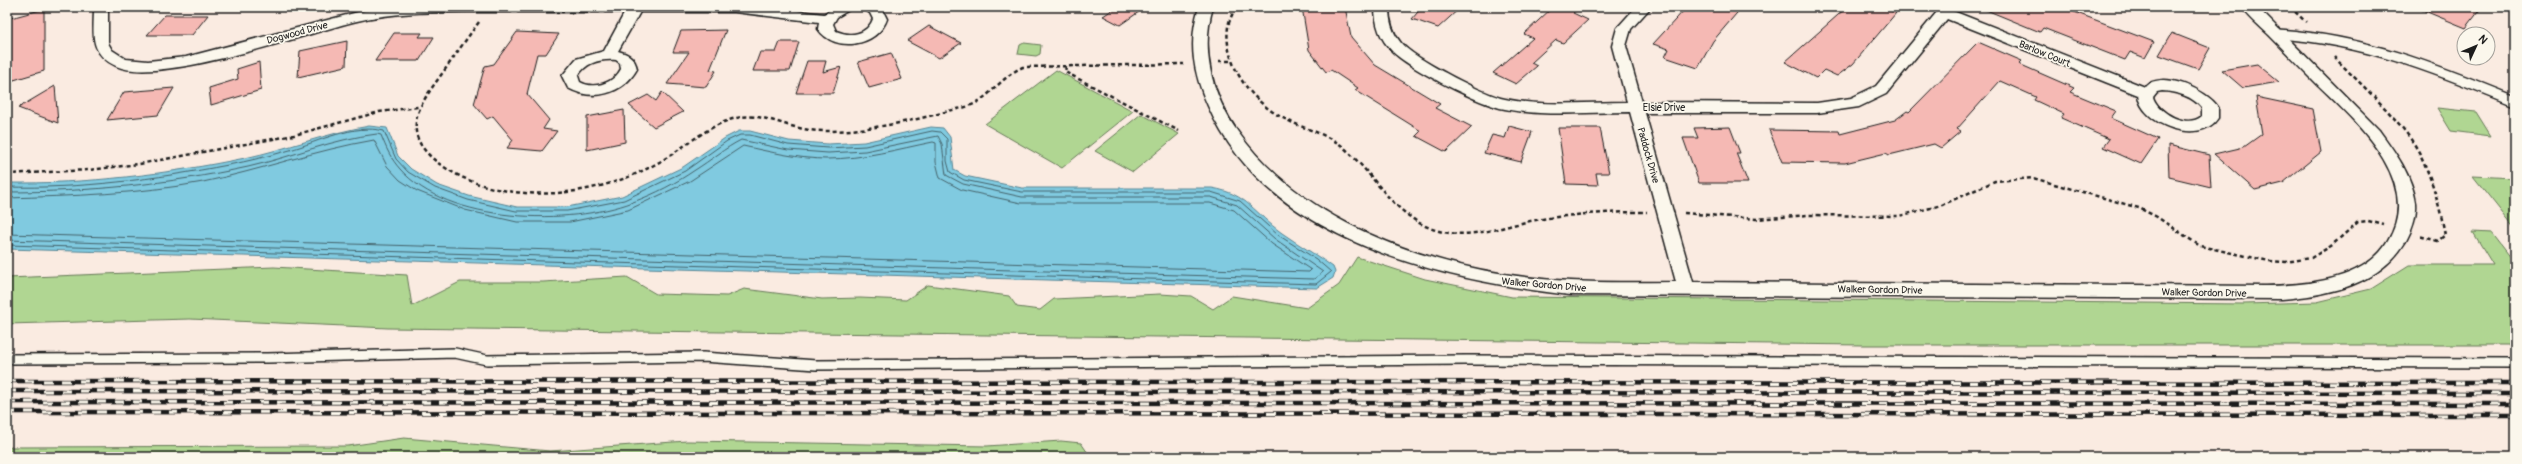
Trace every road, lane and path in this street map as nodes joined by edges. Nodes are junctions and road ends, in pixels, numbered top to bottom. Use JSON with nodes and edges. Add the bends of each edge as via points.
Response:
{"nodes":[{"id":1,"x":101,"y":7,"type":"edge"},
{"id":2,"x":482,"y":7,"type":"edge"},
{"id":3,"x":847,"y":7,"type":"edge"},
{"id":4,"x":868,"y":7,"type":"edge"},
{"id":5,"x":1206,"y":7,"type":"edge"},
{"id":6,"x":1235,"y":7,"type":"edge"},
{"id":7,"x":1382,"y":7,"type":"edge"},
{"id":8,"x":1644,"y":7,"type":"edge"},
{"id":9,"x":2249,"y":7,"type":"edge"},
{"id":10,"x":2290,"y":7,"type":"edge"},
{"id":11,"x":635,"y":8,"type":"edge"},
{"id":12,"x":1947,"y":10,"type":"edge"},
{"id":13,"x":827,"y":19,"type":"junction"},
{"id":14,"x":2277,"y":34,"type":"junction"},
{"id":15,"x":2319,"y":36,"type":"junction"},
{"id":16,"x":609,"y":55,"type":"dead end"},
{"id":17,"x":1231,"y":61,"type":"junction"},
{"id":18,"x":1201,"y":63,"type":"junction"},
{"id":19,"x":1066,"y":66,"type":"junction"},
{"id":20,"x":2146,"y":93,"type":"dead end"},
{"id":21,"x":2515,"y":101,"type":"edge"},
{"id":22,"x":1635,"y":106,"type":"junction"},
{"id":23,"x":418,"y":107,"type":"junction"},
{"id":24,"x":1179,"y":131,"type":"dead end"},
{"id":25,"x":7,"y":174,"type":"edge"},
{"id":26,"x":1665,"y":213,"type":"junction"},
{"id":27,"x":2402,"y":231,"type":"junction"},
{"id":28,"x":1686,"y":287,"type":"junction"},
{"id":29,"x":7,"y":359,"type":"edge"},
{"id":30,"x":2515,"y":363,"type":"edge"}],
"edges":[{"from":1,"to":2,"type":"street","name":"Dogwood Drive","via":[[101,43],[106,53],[122,63],[148,66],[186,62],[372,13],[415,8]]},
{"from":2,"to":11,"type":"street","name":"Dogwood Drive"},
{"from":2,"to":23,"type":"path"},
{"from":3,"to":13,"type":"street","via":[[833,13]]},
{"from":4,"to":13,"type":"street","via":[[878,13],[880,22],[876,29],[864,36],[847,39],[833,36],[825,29]]},
{"from":5,"to":18,"type":"street","name":"Walker Gordon Drive","via":[[1199,47]]},
{"from":6,"to":17,"type":"path","via":[[1228,27]]},
{"from":7,"to":22,"type":"street","name":"Elsie Drive","via":[[1384,30],[1402,52],[1480,96],[1522,106]]},
{"from":8,"to":22,"type":"street","name":"Paddock Drive","via":[[1626,25],[1620,40]]},
{"from":9,"to":14,"type":"street","name":"Walker Gordon Drive"},
{"from":10,"to":15,"type":"path","via":[[2311,25]]},
{"from":11,"to":13,"type":"street","name":"Dogwood Drive","via":[[742,8]]},
{"from":11,"to":16,"type":"street"},
{"from":12,"to":20,"type":"street","name":"Barlow Court"},
{"from":12,"to":22,"type":"street","name":"Elsie Drive","via":[[1885,87],[1854,103],[1825,108]]},
{"from":14,"to":15,"type":"lane"},
{"from":14,"to":27,"type":"street","name":"Walker Gordon Drive","via":[[2372,130],[2391,157],[2406,198]]},
{"from":15,"to":21,"type":"lane","via":[[2400,57]]},
{"from":15,"to":27,"type":"path","via":[[2344,68],[2404,132],[2427,170],[2442,210],[2446,234],[2442,240],[2434,240]]},
{"from":17,"to":18,"type":"path"},
{"from":17,"to":26,"type":"path","via":[[1255,96],[1269,110],[1286,120],[1333,139],[1355,158],[1395,207],[1434,230],[1482,233],[1537,220]]},
{"from":18,"to":19,"type":"path","via":[[1176,66]]},
{"from":18,"to":28,"type":"street","name":"Walker Gordon Drive","via":[[1211,99],[1220,116],[1229,132],[1259,168],[1287,193],[1314,212],[1370,241],[1425,262],[1493,279],[1570,288]]},
{"from":19,"to":23,"type":"path","via":[[1019,68],[974,104],[873,127],[809,130],[784,126],[758,117],[741,117],[712,129],[642,172],[609,184],[563,192],[498,188],[466,180],[450,171],[432,157],[419,140],[414,124]]},
{"from":19,"to":24,"type":"path","via":[[1065,72]]},
{"from":22,"to":26,"type":"street","name":"Paddock Drive"},
{"from":23,"to":25,"type":"path","via":[[386,110],[286,136],[139,164],[89,170]]},
{"from":26,"to":27,"type":"path","via":[[1756,219],[1808,215],[1873,218],[1899,216],[1942,205],[1995,181],[2019,177],[2033,178],[2124,203],[2157,217],[2175,232],[2200,246],[2269,261],[2292,262],[2311,258],[2331,246],[2358,222],[2375,222]]},
{"from":26,"to":28,"type":"street","name":"Paddock Drive"},
{"from":27,"to":28,"type":"street","name":"Walker Gordon Drive","via":[[2394,247],[2385,257],[2360,274],[2327,286],[2287,292]]},
{"from":29,"to":30,"type":"lane","via":[[268,358],[455,352],[487,360],[703,357],[816,365],[1467,360]]}]}
